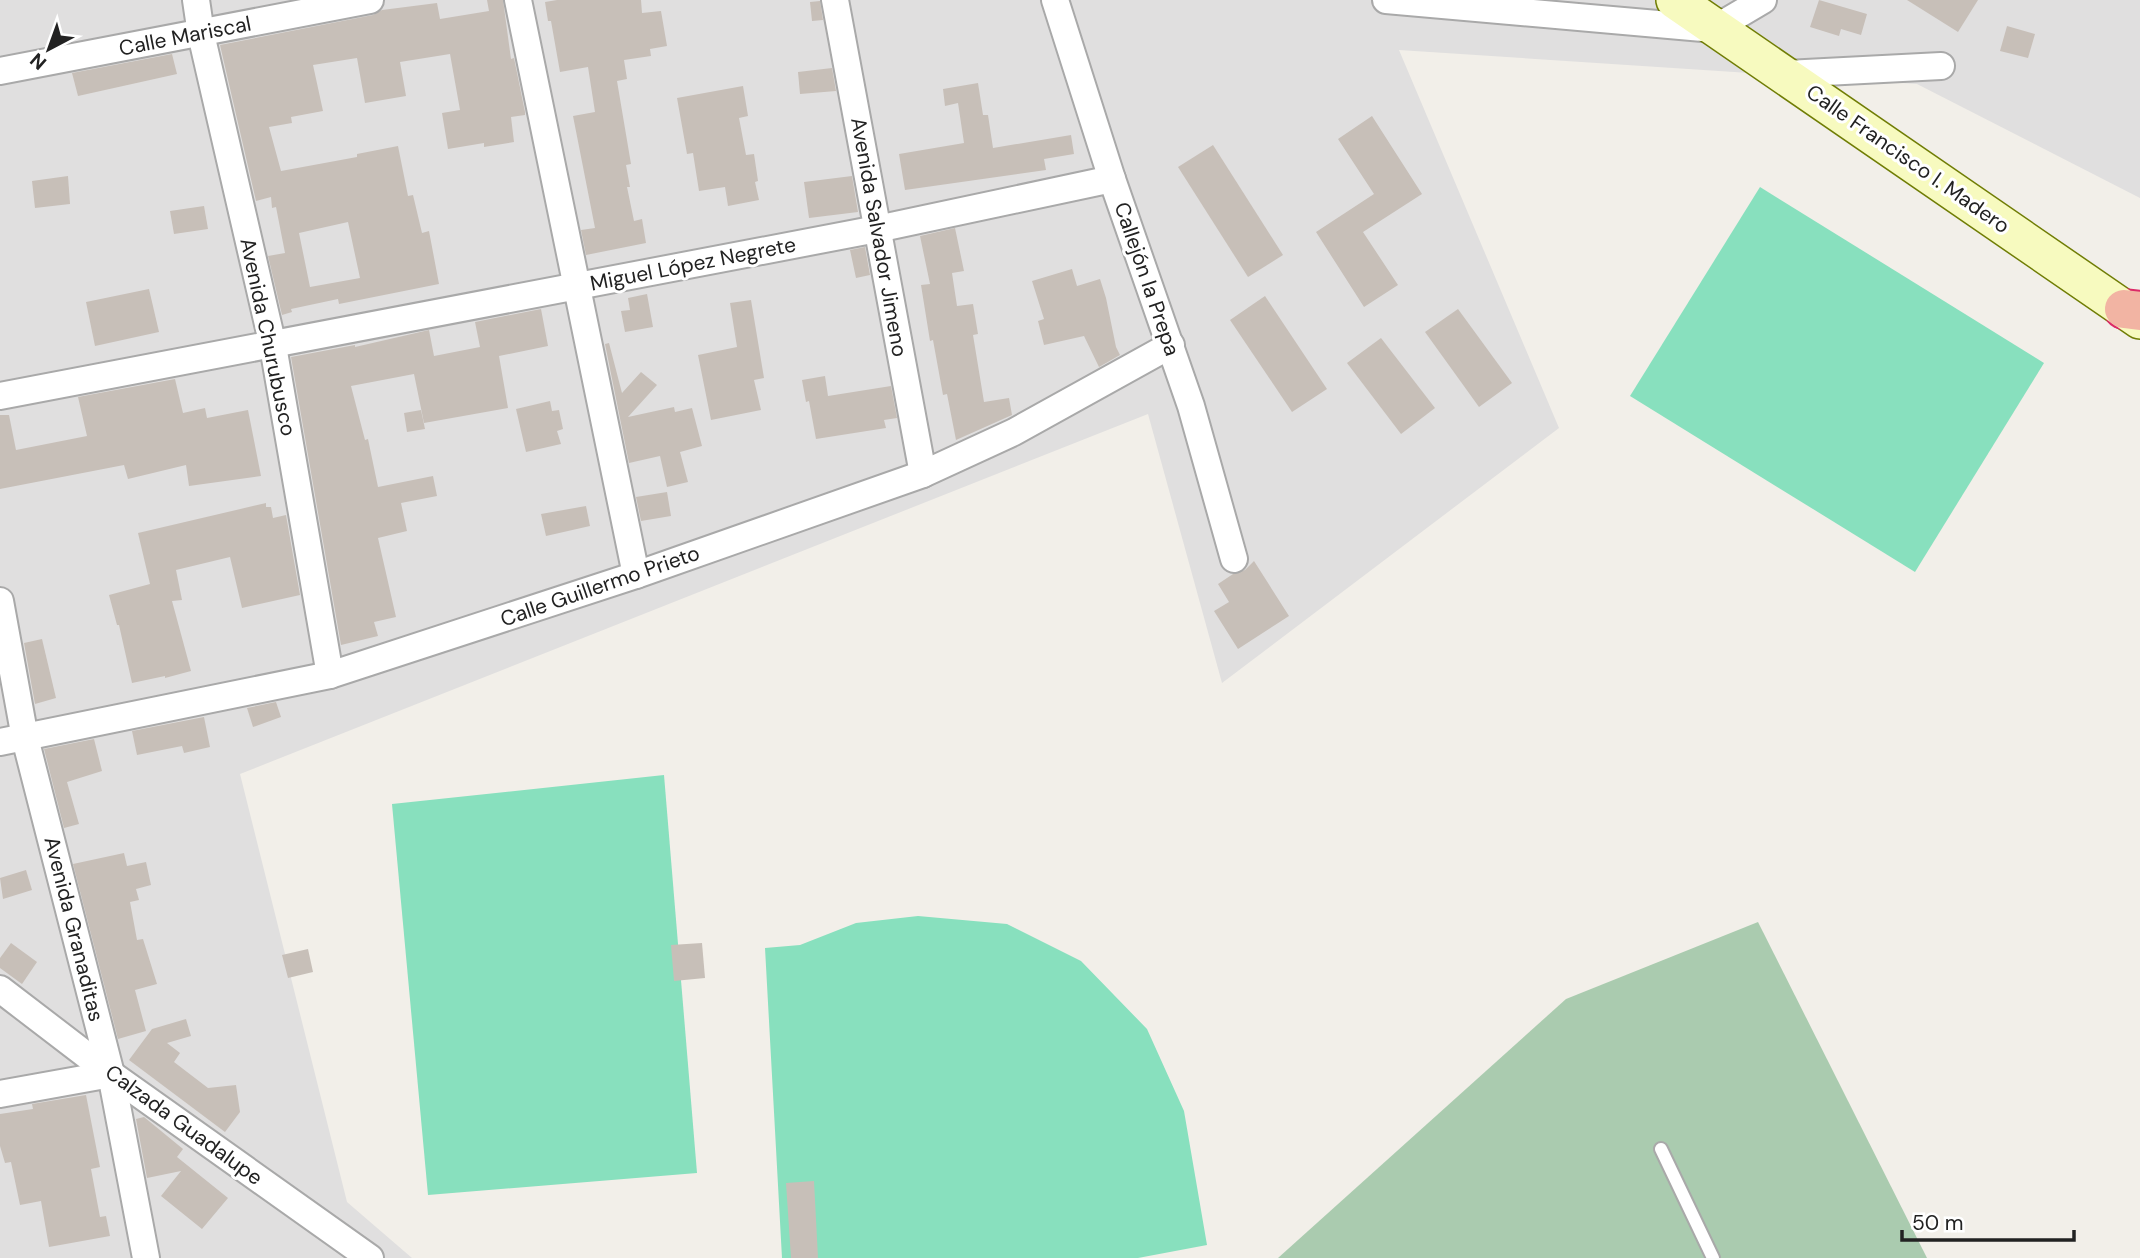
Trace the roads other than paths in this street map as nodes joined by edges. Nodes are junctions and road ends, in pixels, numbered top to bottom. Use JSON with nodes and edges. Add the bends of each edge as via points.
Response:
{"nodes":[{"id":1,"x":196,"y":0,"type":"edge"},
{"id":2,"x":370,"y":0,"type":"edge"},
{"id":3,"x":518,"y":0,"type":"edge"},
{"id":4,"x":835,"y":0,"type":"edge"},
{"id":5,"x":1055,"y":0,"type":"edge"},
{"id":6,"x":1386,"y":0,"type":"edge"},
{"id":7,"x":1675,"y":0,"type":"edge"},
{"id":8,"x":1763,"y":0,"type":"edge"},
{"id":9,"x":1714,"y":29,"type":"junction"},
{"id":10,"x":201,"y":34,"type":"junction"},
{"id":11,"x":1941,"y":66,"type":"dead end"},
{"id":12,"x":0,"y":71,"type":"edge"},
{"id":13,"x":1786,"y":74,"type":"junction"},
{"id":14,"x":1112,"y":179,"type":"junction"},
{"id":15,"x":877,"y":229,"type":"junction"},
{"id":16,"x":576,"y":286,"type":"junction"},
{"id":17,"x":2135,"y":313,"type":"edge"},
{"id":18,"x":1171,"y":345,"type":"junction"},
{"id":19,"x":273,"y":346,"type":"junction"},
{"id":20,"x":0,"y":396,"type":"edge"},
{"id":21,"x":923,"y":474,"type":"junction"},
{"id":22,"x":1234,"y":559,"type":"dead end"},
{"id":23,"x":636,"y":575,"type":"junction"},
{"id":24,"x":0,"y":601,"type":"edge"},
{"id":25,"x":330,"y":675,"type":"junction"},
{"id":26,"x":13,"y":740,"type":"edge"},
{"id":27,"x":0,"y":989,"type":"edge"},
{"id":28,"x":111,"y":1074,"type":"junction"},
{"id":29,"x":0,"y":1094,"type":"edge"},
{"id":30,"x":1661,"y":1149,"type":"dead end"},
{"id":31,"x":146,"y":1258,"type":"edge"},
{"id":32,"x":370,"y":1258,"type":"edge"},
{"id":33,"x":1713,"y":1258,"type":"edge"}],
"edges":[{"from":1,"to":10,"type":"street","name":"Avenida Churubusco"},
{"from":2,"to":10,"type":"street","name":"Calle Mariscal"},
{"from":3,"to":16,"type":"street"},
{"from":4,"to":15,"type":"street","name":"Avenida Salvador Jimeno"},
{"from":5,"to":14,"type":"street","name":"Callejón la Prepa"},
{"from":6,"to":9,"type":"street"},
{"from":7,"to":9,"type":"main road","name":"Calle Francisco I. Madero"},
{"from":8,"to":9,"type":"street"},
{"from":9,"to":13,"type":"main road","name":"Calle Francisco I. Madero"},
{"from":10,"to":12,"type":"street","name":"Calle Mariscal"},
{"from":10,"to":19,"type":"street","name":"Avenida Churubusco"},
{"from":11,"to":13,"type":"street"},
{"from":13,"to":17,"type":"main road","name":"Calle Francisco I. Madero"},
{"from":14,"to":15,"type":"street","name":"Miguel López Negrete"},
{"from":14,"to":18,"type":"street","name":"Callejón la Prepa"},
{"from":15,"to":16,"type":"street","name":"Miguel López Negrete"},
{"from":15,"to":21,"type":"street","name":"Avenida Salvador Jimeno"},
{"from":16,"to":19,"type":"street","name":"Miguel López Negrete"},
{"from":16,"to":23,"type":"street"},
{"from":18,"to":21,"type":"street","name":"Calle Guillermo Prieto","via":[[1014,432]]},
{"from":18,"to":22,"type":"street","name":"Callejón la Prepa"},
{"from":19,"to":20,"type":"street","name":"Miguel López Negrete"},
{"from":19,"to":25,"type":"street","name":"Avenida Churubusco"},
{"from":21,"to":23,"type":"street","name":"Calle Guillermo Prieto"},
{"from":23,"to":25,"type":"street","name":"Calle Guillermo Prieto"},
{"from":24,"to":26,"type":"street","name":"Avenida Granaditas"},
{"from":25,"to":26,"type":"street","name":"Calle Guillermo Prieto"},
{"from":26,"to":28,"type":"street","name":"Avenida Granaditas"},
{"from":27,"to":28,"type":"street","name":"Calzada Guadalupe"},
{"from":28,"to":29,"type":"street"},
{"from":28,"to":31,"type":"street","name":"Avenida Granaditas"},
{"from":28,"to":32,"type":"street","name":"Calzada Guadalupe"},
{"from":30,"to":33,"type":"lane"}]}
